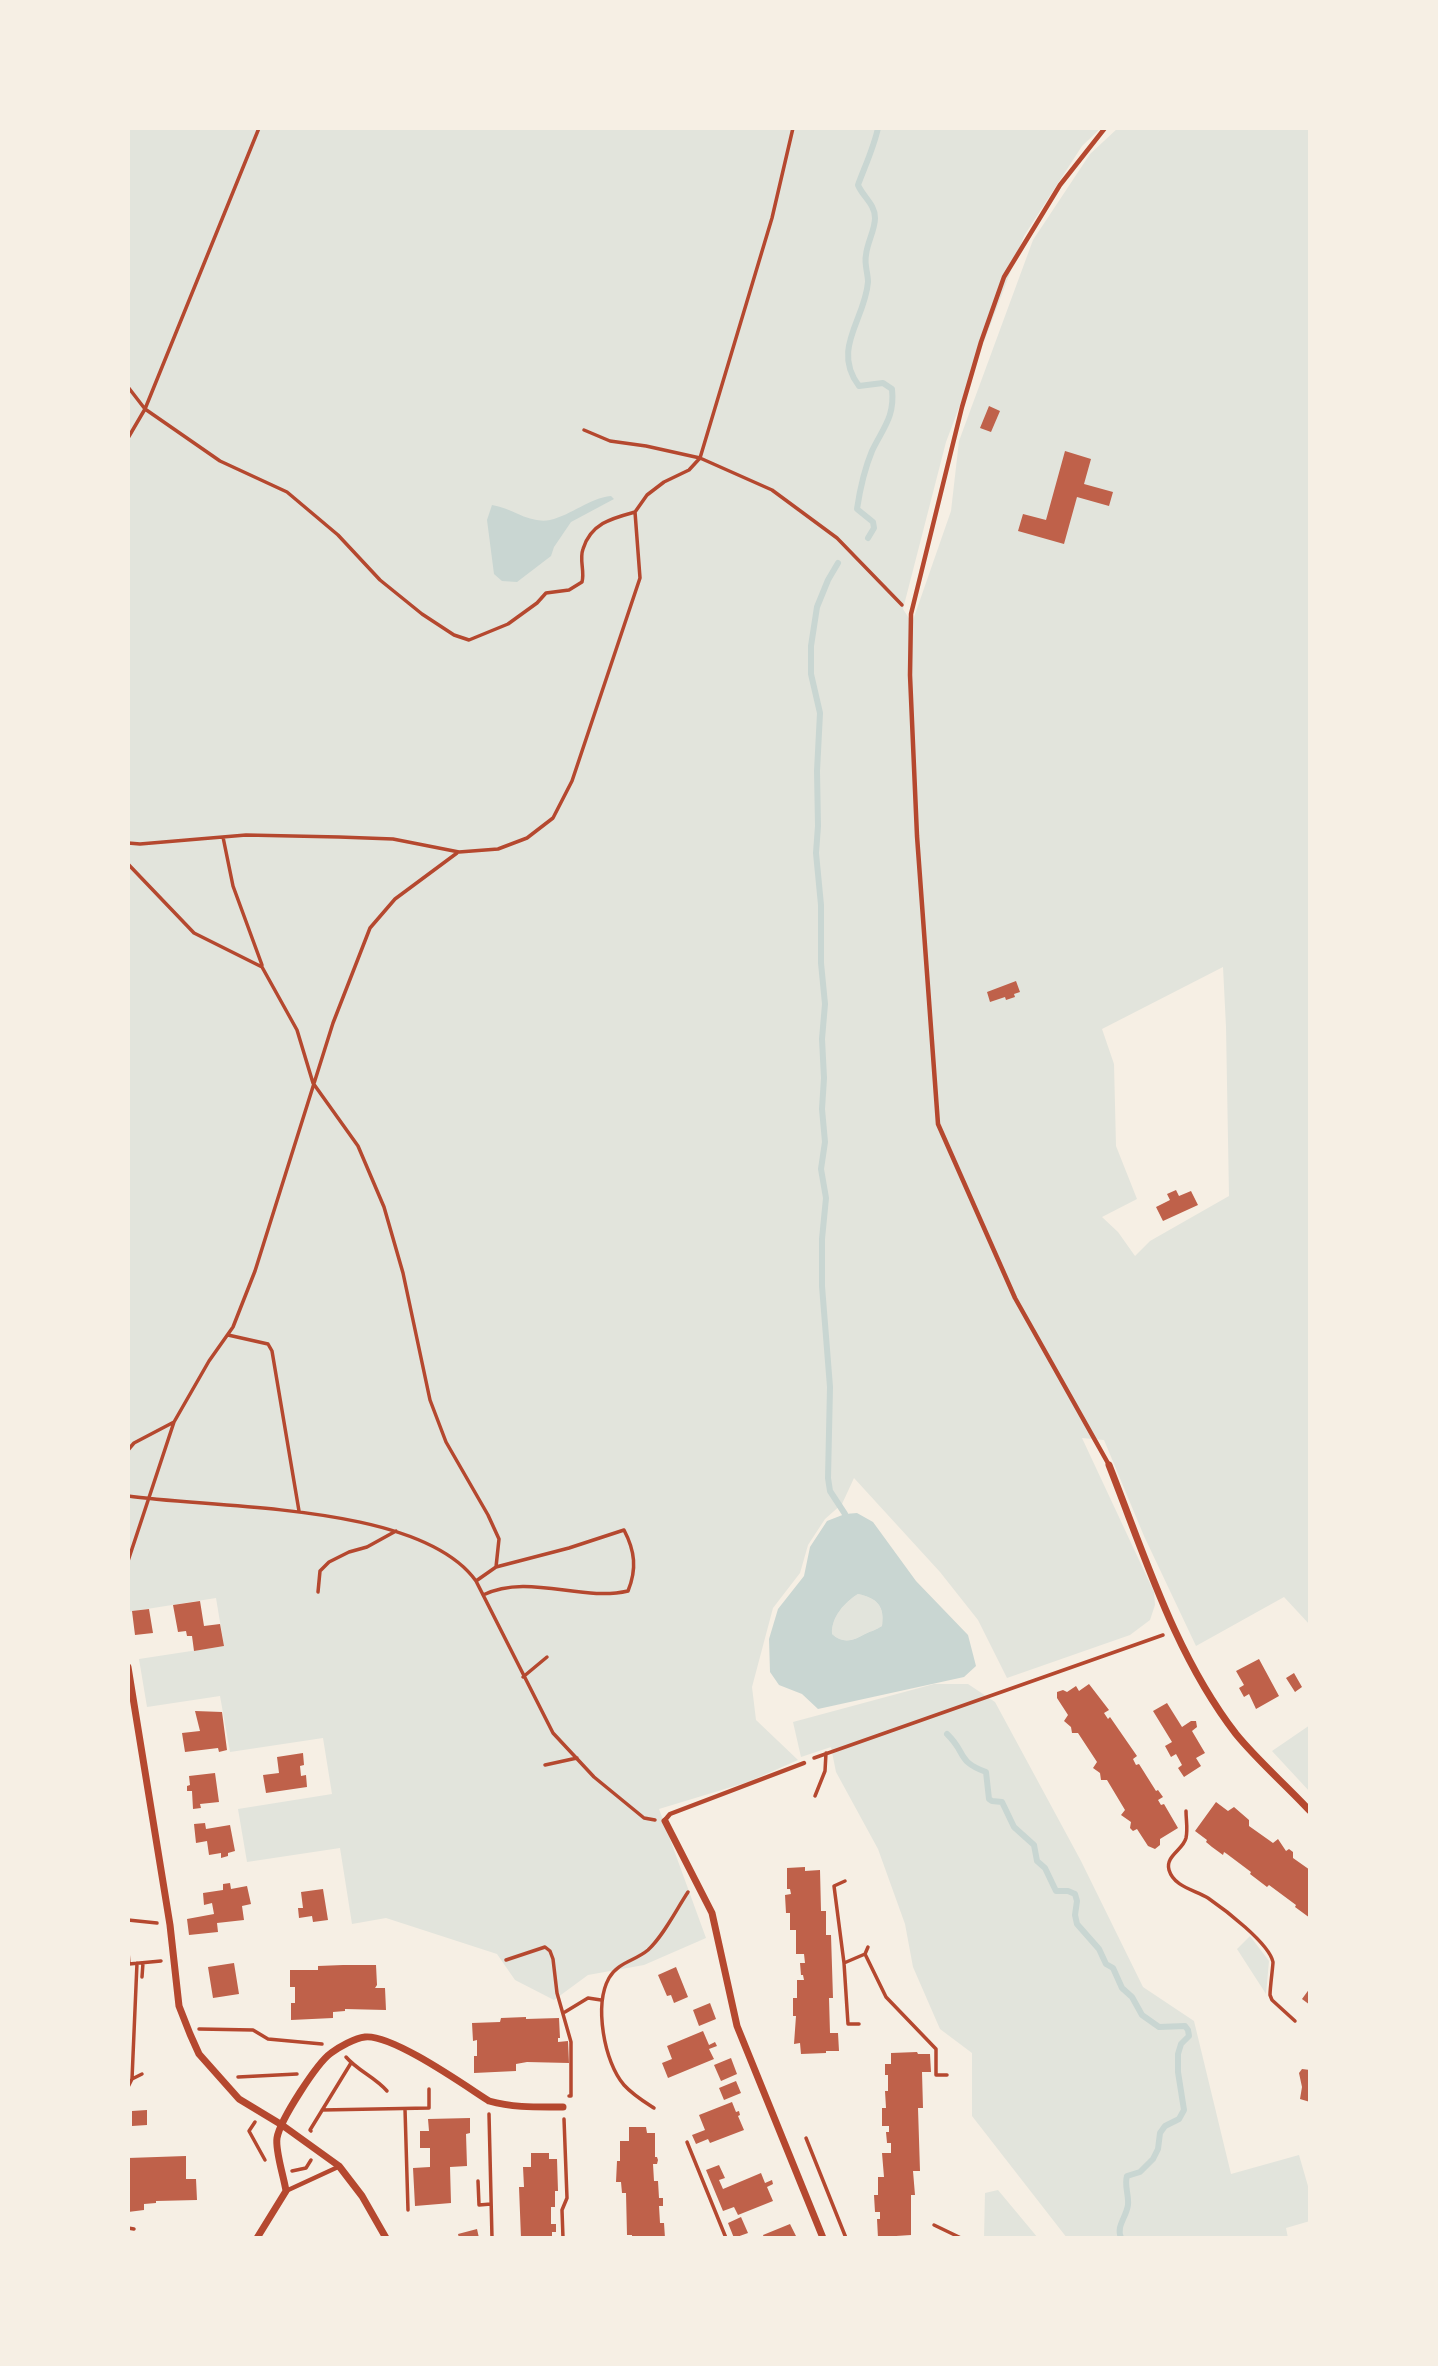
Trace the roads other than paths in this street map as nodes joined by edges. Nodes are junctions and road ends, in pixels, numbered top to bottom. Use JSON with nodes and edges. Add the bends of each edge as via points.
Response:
{"nodes":[{"id":1,"x":1105,"y":128,"type":"edge"},
{"id":2,"x":1108,"y":1465,"type":"joint"},
{"id":3,"x":128,"y":1667,"type":"edge"},
{"id":4,"x":804,"y":1763,"type":"dead end"},
{"id":5,"x":1310,"y":1811,"type":"edge"},
{"id":6,"x":665,"y":1821,"type":"joint"},
{"id":7,"x":563,"y":2107,"type":"dead end"},
{"id":8,"x":282,"y":2125,"type":"junction"},
{"id":9,"x":339,"y":2166,"type":"junction"},
{"id":10,"x":286,"y":2191,"type":"junction"},
{"id":11,"x":257,"y":2238,"type":"edge"},
{"id":12,"x":386,"y":2238,"type":"edge"},
{"id":13,"x":823,"y":2238,"type":"edge"}],
"edges":[{"from":1,"to":2,"type":"lane","via":[[1060,185],[1004,277],[962,407],[911,614],[910,675],[938,1124],[1015,1298]]},
{"from":2,"to":5,"type":"street","via":[[1175,1631],[1204,1686],[1237,1734]]},
{"from":3,"to":8,"type":"street","via":[[179,2006],[199,2054],[239,2099]]},
{"from":4,"to":6,"type":"lane","via":[[670,1814]]},
{"from":6,"to":13,"type":"street","via":[[709,1905],[737,2026]]},
{"from":7,"to":8,"type":"street","via":[[519,2107],[489,2101],[403,2048],[366,2037],[329,2054]]},
{"from":8,"to":9,"type":"street"},
{"from":8,"to":10,"type":"street","via":[[276,2139]]},
{"from":9,"to":10,"type":"lane"},
{"from":9,"to":12,"type":"street"},
{"from":10,"to":11,"type":"street"}]}
